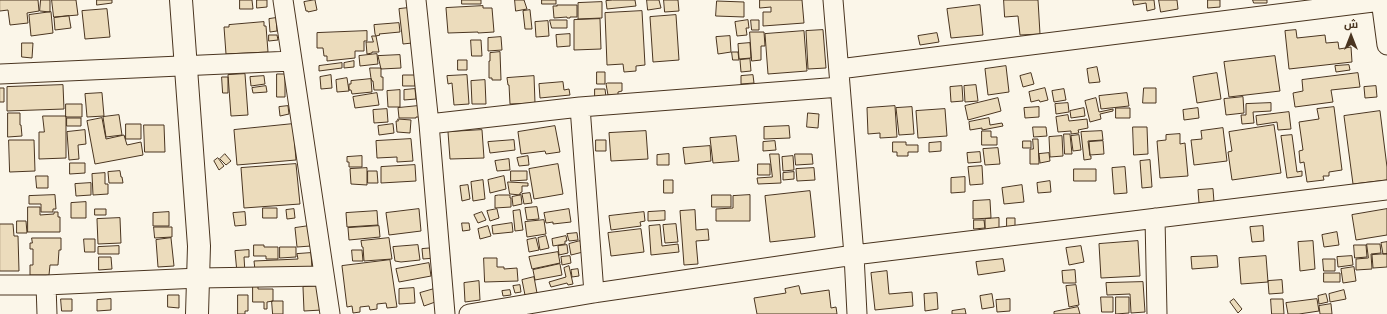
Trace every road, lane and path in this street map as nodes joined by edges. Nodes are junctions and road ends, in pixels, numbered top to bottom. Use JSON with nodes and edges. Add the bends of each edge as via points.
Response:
{"nodes":[{"id":1,"x":181,"y":0,"type":"edge"},
{"id":2,"x":283,"y":0,"type":"edge"},
{"id":3,"x":416,"y":0,"type":"edge"},
{"id":4,"x":833,"y":0,"type":"edge"},
{"id":5,"x":1381,"y":0,"type":"edge"},
{"id":6,"x":1387,"y":45,"type":"edge"},
{"id":7,"x":292,"y":61,"type":"junction"},
{"id":8,"x":187,"y":66,"type":"junction"},
{"id":9,"x":0,"y":74,"type":"edge"},
{"id":10,"x":840,"y":78,"type":"junction"},
{"id":11,"x":580,"y":107,"type":"junction"},
{"id":12,"x":429,"y":124,"type":"junction"},
{"id":13,"x":1387,"y":190,"type":"edge"},
{"id":14,"x":1155,"y":218,"type":"junction"},
{"id":15,"x":854,"y":255,"type":"junction"},
{"id":16,"x":324,"y":276,"type":"junction"},
{"id":17,"x":199,"y":278,"type":"junction"},
{"id":18,"x":0,"y":285,"type":"edge"},
{"id":19,"x":46,"y":285,"type":"junction"},
{"id":20,"x":594,"y":293,"type":"junction"},
{"id":21,"x":47,"y":314,"type":"edge"},
{"id":22,"x":197,"y":314,"type":"edge"},
{"id":23,"x":330,"y":314,"type":"edge"},
{"id":24,"x":445,"y":314,"type":"edge"},
{"id":25,"x":470,"y":314,"type":"edge"},
{"id":26,"x":857,"y":314,"type":"edge"},
{"id":27,"x":1157,"y":314,"type":"edge"}],
"edges":[{"from":1,"to":8,"type":"street"},
{"from":2,"to":7,"type":"street"},
{"from":3,"to":12,"type":"street"},
{"from":4,"to":10,"type":"street"},
{"from":5,"to":6,"type":"street"},
{"from":5,"to":10,"type":"street"},
{"from":7,"to":8,"type":"street"},
{"from":7,"to":16,"type":"street"},
{"from":8,"to":9,"type":"street"},
{"from":8,"to":17,"type":"street"},
{"from":10,"to":11,"type":"street"},
{"from":10,"to":15,"type":"street"},
{"from":11,"to":12,"type":"street"},
{"from":11,"to":20,"type":"street"},
{"from":12,"to":24,"type":"street"},
{"from":13,"to":14,"type":"street"},
{"from":14,"to":15,"type":"street"},
{"from":14,"to":27,"type":"street"},
{"from":15,"to":20,"type":"street"},
{"from":15,"to":26,"type":"street"},
{"from":16,"to":17,"type":"street"},
{"from":16,"to":23,"type":"street"},
{"from":17,"to":19,"type":"street"},
{"from":17,"to":22,"type":"street"},
{"from":18,"to":19,"type":"street"},
{"from":19,"to":21,"type":"street"},
{"from":20,"to":25,"type":"street"}]}
